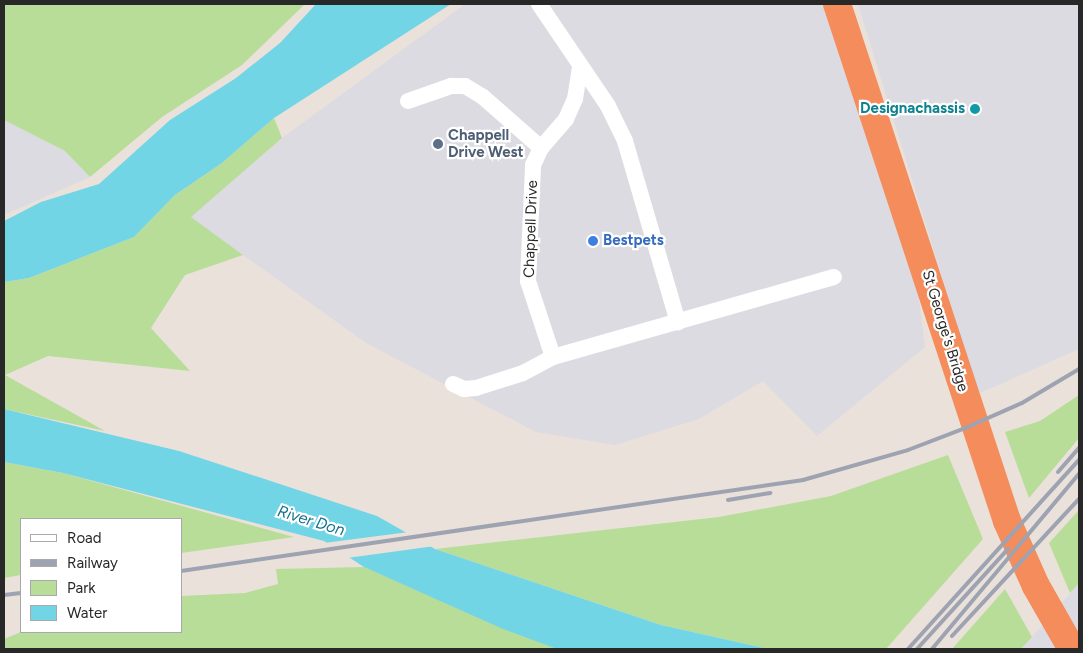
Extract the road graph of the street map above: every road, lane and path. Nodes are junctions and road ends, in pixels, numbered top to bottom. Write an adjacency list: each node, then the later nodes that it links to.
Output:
1 (539, 4): 4 (street)
2 (837, 4): 14 (highway, St George's Bridge)
3 (856, 4): 13 (highway, St George's Bridge)
4 (580, 68): 6 (street, Chappell Drive); 7 (street)
5 (408, 101): 8 (street)
6 (571, 110): 7 (street); 8 (street, Chappell Drive)
7 (610, 112): 10 (street)
8 (541, 148): 11 (street, Chappell Drive)
9 (834, 277): 10 (street)
10 (678, 322): 11 (street)
11 (553, 358): 12 (street)
12 (453, 384)
13 (1079, 629)
14 (1072, 649)

